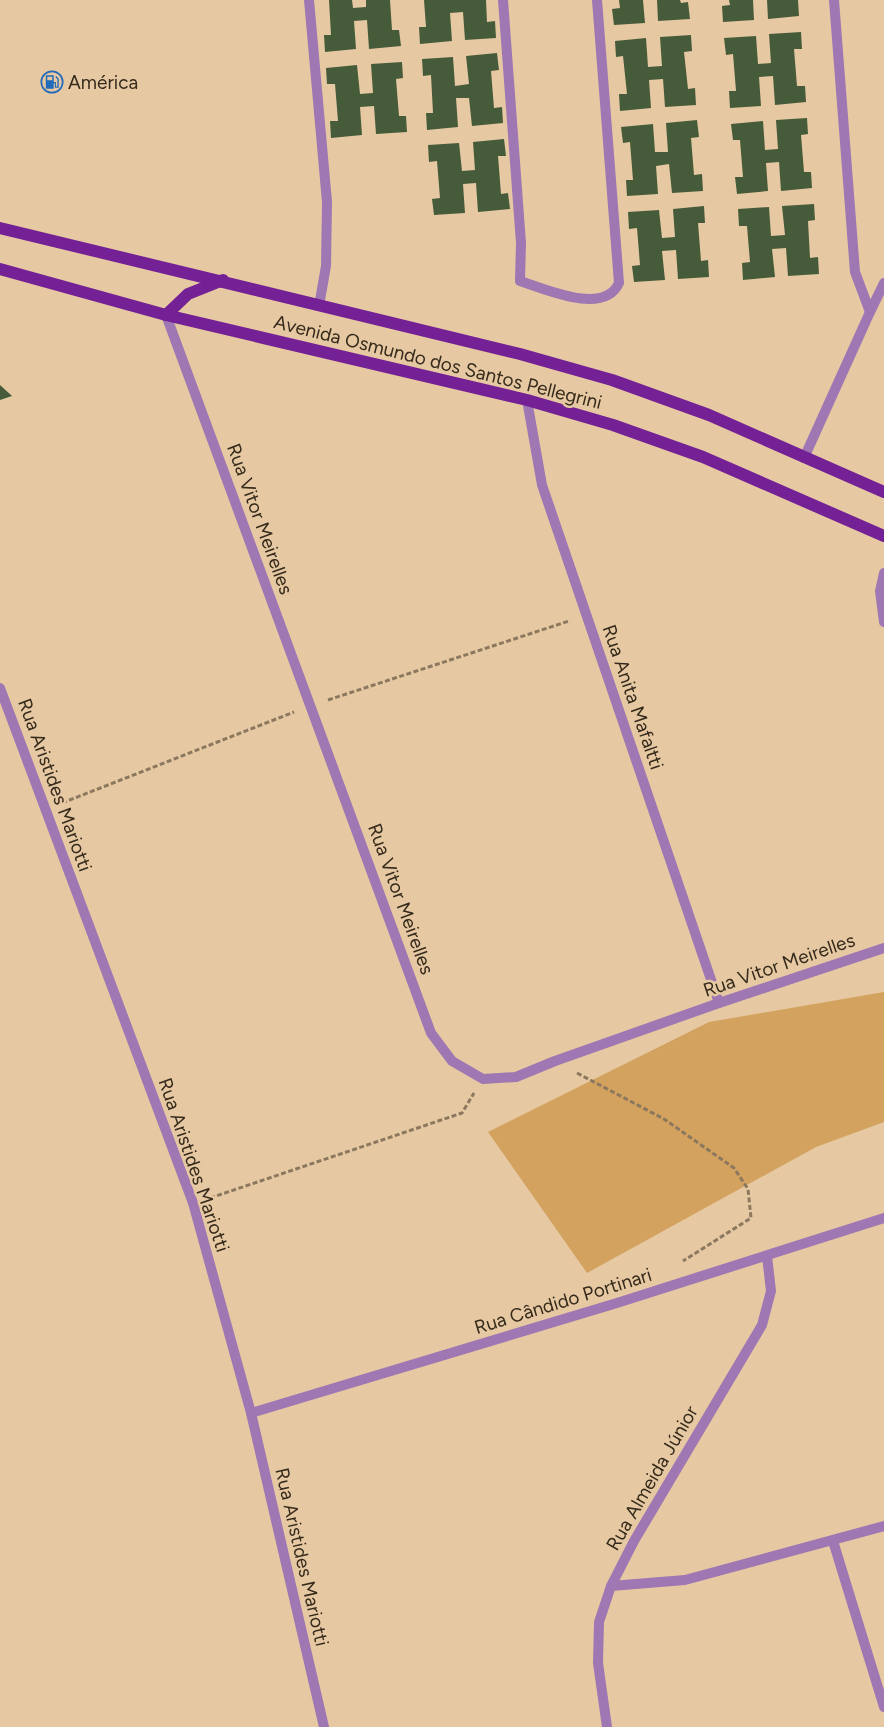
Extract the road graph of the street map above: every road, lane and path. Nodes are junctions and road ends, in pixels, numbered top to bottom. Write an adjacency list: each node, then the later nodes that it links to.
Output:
1 (309, 0): 9 (street)
2 (503, 0): 3 (street)
3 (597, 0)
4 (834, 0): 10 (street)
5 (0, 228): 7 (main road, Avenida Osmundo dos Santos Pellegrini)
6 (0, 269): 11 (main road, Avenida Osmundo dos Santos Pellegrini)
7 (223, 280): 9 (main road, Avenida Osmundo dos Santos Pellegrini); 11 (main road)
8 (884, 283): 10 (street)
9 (319, 306): 13 (main road, Avenida Osmundo dos Santos Pellegrini)
10 (870, 312): 13 (street)
11 (166, 315): 12 (main road, Avenida Osmundo dos Santos Pellegrini); 22 (street, Rua Vitor Meirelles)
12 (527, 400): 15 (main road, Avenida Osmundo dos Santos Pellegrini); 20 (street, Rua Anita Mafaltti)
13 (804, 458): 14 (main road, Avenida Osmundo dos Santos Pellegrini)
14 (884, 492)
15 (884, 536)
16 (884, 573): 17 (street)
17 (884, 622)
18 (0, 688): 23 (street, Rua Aristides Mariotti)
19 (884, 948): 20 (street, Rua Vitor Meirelles)
20 (719, 1003): 21 (street, Rua Vitor Meirelles)
21 (555, 1061): 22 (street, Rua Vitor Meirelles); 26 (path)
22 (483, 1078): 23 (path)
23 (193, 1204): 27 (street, Rua Aristides Mariotti)
24 (884, 1218): 25 (street, Rua Cândido Portinari)
25 (767, 1256): 27 (street, Rua Cândido Portinari); 30 (street, Rua Almeida Júnior)
26 (679, 1264)
27 (250, 1413): 32 (street, Rua Aristides Mariotti)
28 (884, 1526): 29 (street)
29 (833, 1541): 30 (street); 31 (street)
30 (610, 1586): 33 (street, Rua Almeida Júnior)
31 (884, 1707)
32 (324, 1727)
33 (607, 1727)

